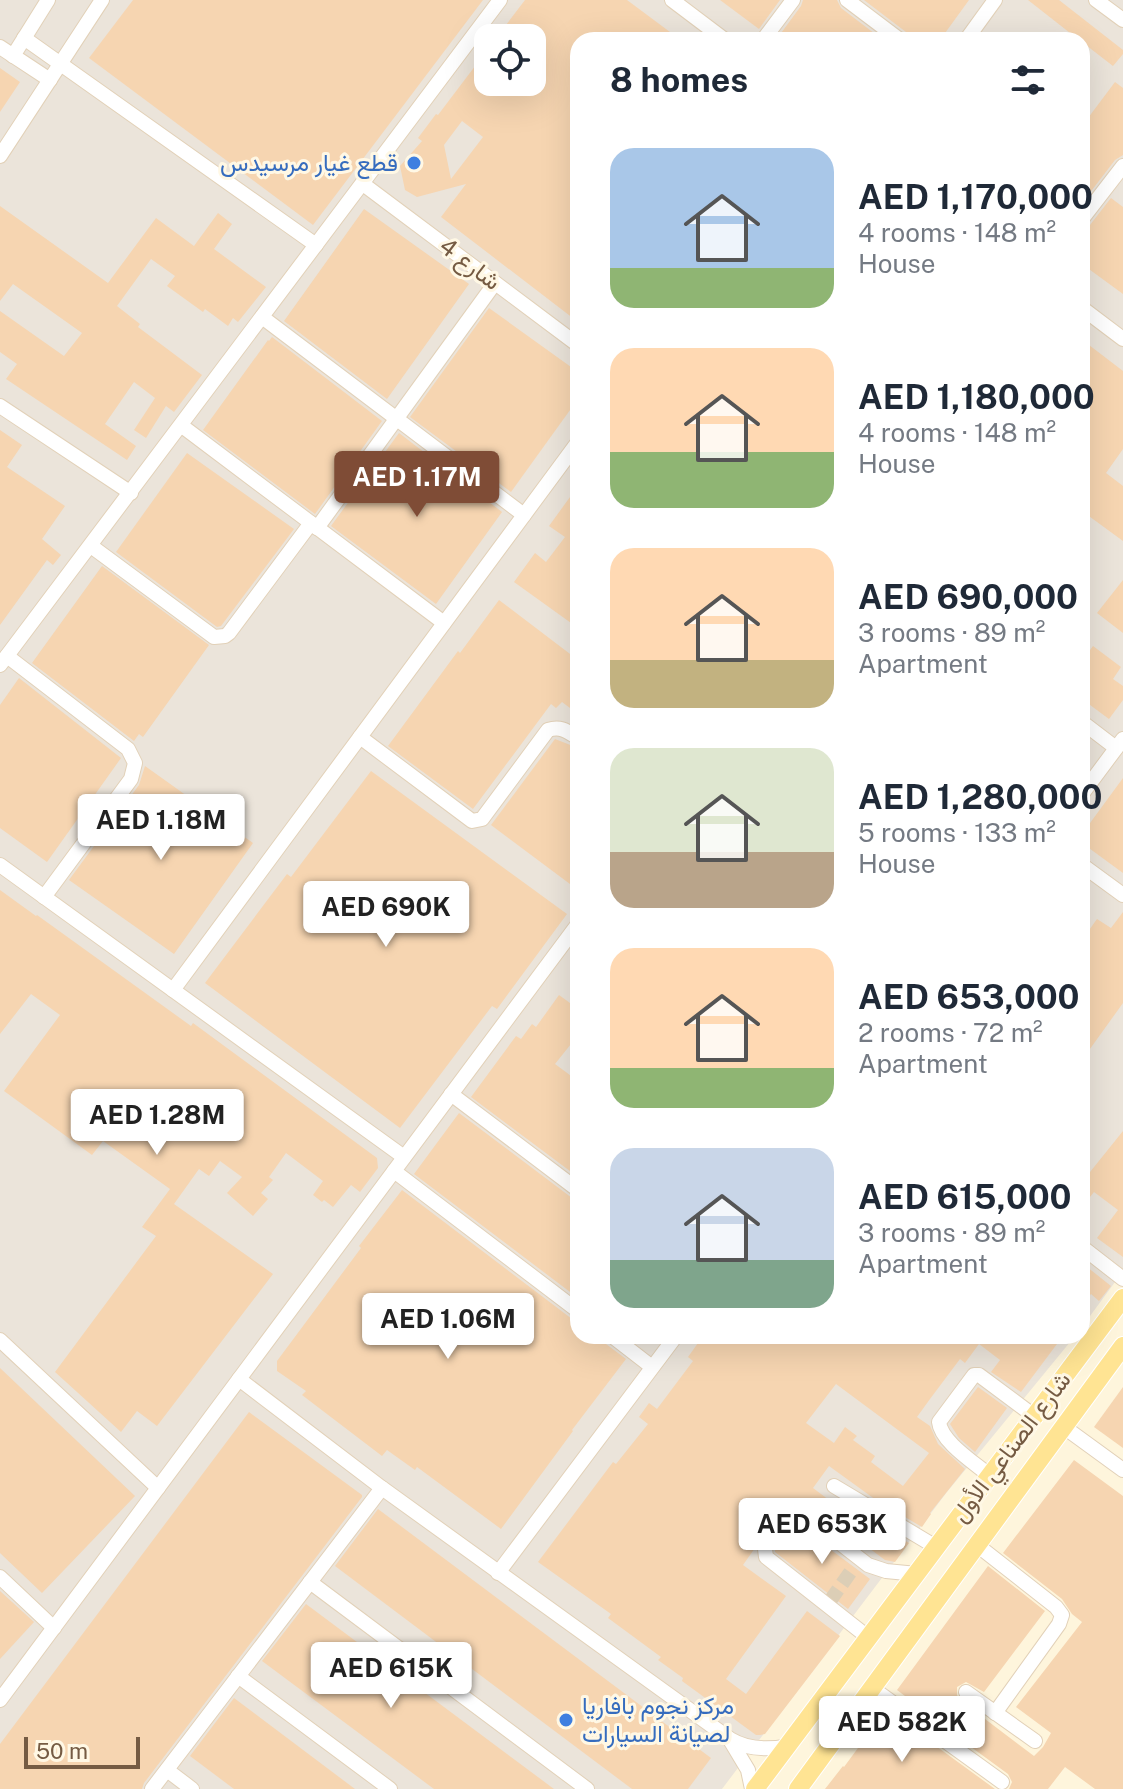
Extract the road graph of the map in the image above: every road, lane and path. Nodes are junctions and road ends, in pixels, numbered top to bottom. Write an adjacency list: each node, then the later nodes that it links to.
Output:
1 (48, 0): 14 (street)
2 (102, 0): 17 (street)
3 (500, 0): 21 (street)
4 (672, 0): 10 (street)
5 (793, 0): 11 (street)
6 (847, 0): 12 (street)
7 (995, 0): 13 (street)
8 (1096, 0): 9 (street)
9 (1123, 20)
10 (714, 32)
11 (769, 32)
12 (889, 32)
13 (972, 32)
14 (24, 38): 16 (street); 17 (street)
15 (0, 47): 16 (street)
16 (13, 56): 18 (street)
17 (60, 64): 18 (street); 23 (street)
18 (50, 80): 19 (street)
19 (0, 156)
20 (1123, 166): 22 (street)
21 (363, 184): 23 (street); 24 (street, شارع 4)
22 (1090, 209)
23 (316, 245): 26 (street)
24 (495, 283): 27 (street, شارع 4); 30 (street)
25 (1090, 314): 28 (street)
26 (262, 317): 30 (street); 31 (street)
27 (570, 339)
28 (1123, 339)
29 (0, 406): 33 (street)
30 (396, 418): 34 (street); 35 (street)
31 (182, 426): 33 (street); 35 (street)
32 (570, 453): 34 (street)
33 (131, 493): 36 (street)
34 (524, 515): 37 (street)
35 (314, 525): 36 (street); 37 (street)
36 (91, 546): 38 (street)
37 (444, 623): 41 (street)
38 (4, 661): 47 (street)
39 (1090, 726): 42 (street)
40 (570, 732): 41 (street)
41 (360, 737): 49 (street)
42 (1120, 743): 43 (street)
43 (1090, 783)
44 (0, 865): 47 (street)
45 (1090, 871): 46 (street)
46 (1123, 895)
47 (44, 897): 49 (street)
48 (570, 935): 50 (street)
49 (173, 990): 51 (street)
50 (451, 1094): 51 (street); 53 (street)
51 (404, 1157): 52 (street)
52 (394, 1171): 57 (street); 65 (street)
53 (570, 1184)
54 (1090, 1253): 55 (street)
55 (1123, 1279)
56 (1123, 1298): 59 (main road, شارع الصناعي الأول)
57 (570, 1305)
58 (0, 1340): 71 (street)
59 (1090, 1342)
60 (622, 1344): 64 (street)
61 (670, 1344): 64 (street)
62 (1088, 1344): 66 (main road, شارع الصناعي الأول)
63 (1123, 1346): 67 (main road, شارع الصناعي الأول)
64 (652, 1367): 75 (street)
65 (239, 1379): 71 (street); 72 (street)
66 (1034, 1416): 69 (main road, شارع الصناعي الأول); 69 (street)
67 (1064, 1427): 68 (street); 73 (main road, شارع الصناعي الأول)
68 (1123, 1470)
69 (990, 1476): 74 (main road, شارع الصناعي الأول)
70 (834, 1486): 74 (street)
71 (158, 1488): 79 (street)
72 (382, 1488): 75 (street); 78 (street)
73 (977, 1545): 82 (main road, شارع الصناعي الأول); 85 (street)
74 (936, 1547): 76 (main road, شارع الصناعي الأول)
75 (498, 1573): 86 (street)
76 (917, 1574): 80 (main road, شارع الصناعي الأول); 80 (street)
77 (0, 1577): 79 (street)
78 (310, 1582): 81 (street); 94 (street)
79 (54, 1628): 84 (street)
80 (869, 1638): 88 (main road, شارع الصناعي الأول)
81 (238, 1676): 89 (street); 93 (street)
82 (872, 1688): 90 (street); 96 (main road, شارع الصناعي الأول)
83 (966, 1692): 85 (street)
84 (0, 1700)
85 (995, 1713): 87 (street)
86 (730, 1739): 88 (street); 95 (street)
87 (1035, 1741)
88 (788, 1746): 95 (main road, شارع الصناعي الأول)
89 (167, 1770): 91 (street); 92 (street)
90 (1002, 1782)
91 (152, 1789)
92 (192, 1789)
93 (390, 1789)
94 (587, 1789)
95 (753, 1789)
96 (798, 1789)

